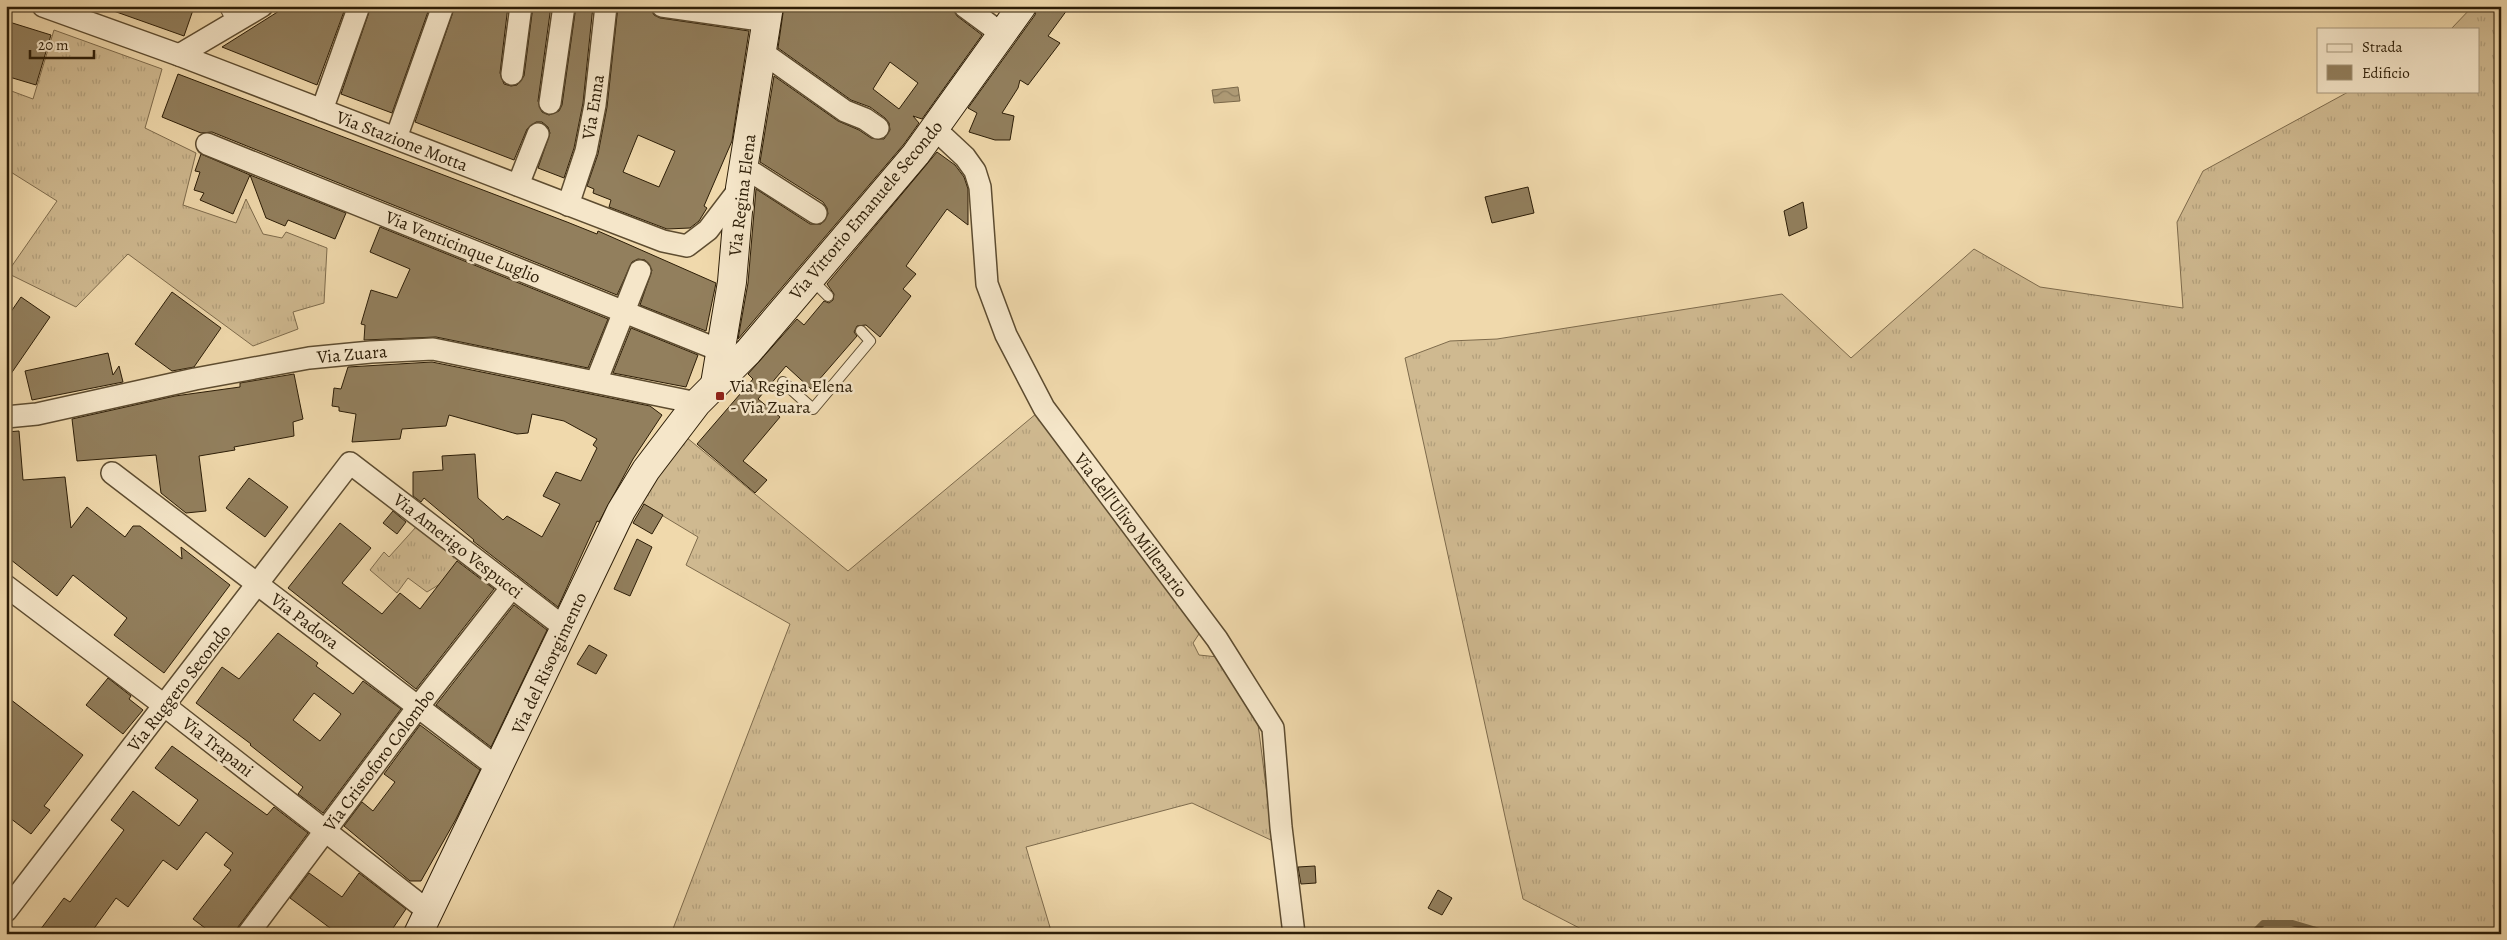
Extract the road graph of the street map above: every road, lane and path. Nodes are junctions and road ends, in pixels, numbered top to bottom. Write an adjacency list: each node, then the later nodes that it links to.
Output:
1 (43, 6): 15 (street, Via Stazione Motta)
2 (262, 6): 12 (street)
3 (359, 6): 18 (street)
4 (443, 6): 22 (street)
5 (521, 6): 16 (street)
6 (564, 6): 17 (street)
7 (606, 6): 26 (street, Via Enna)
8 (662, 6): 11 (street)
9 (964, 6): 13 (street)
10 (1022, 6): 13 (street, Via Vittorio Emanuele Secondo)
11 (768, 14): 14 (street, Via Regina Elena)
12 (228, 15): 15 (street)
13 (1002, 34): 20 (street, Via Vittorio Emanuele Secondo)
14 (762, 52): 19 (street); 24 (street, Via Regina Elena)
15 (179, 55): 18 (street, Via Stazione Motta)
16 (512, 74)
17 (550, 103)
18 (322, 110): 22 (street, Via Stazione Motta)
19 (878, 128)
20 (935, 129): 34 (street, Via Vittorio Emanuele Secondo); 49 (street, Via dell'Ulivo Millenario)
21 (538, 134): 25 (street)
22 (396, 138): 25 (street, Via Stazione Motta)
23 (207, 144): 29 (street, Via Venticinque Luglio)
24 (742, 177): 26 (street, Via Stazione Motta); 27 (street); 31 (street, Via Regina Elena)
25 (518, 185): 26 (street, Via Stazione Motta)
26 (568, 204)
27 (816, 213)
28 (640, 271): 29 (street)
29 (624, 312): 31 (street, Via Venticinque Luglio); 32 (street)
30 (861, 332): 33 (lane)
31 (720, 350): 34 (street, Via Regina Elena)
32 (596, 382): 34 (street, Via Zuara); 35 (street, Via Zuara)
33 (783, 382)
34 (706, 393): 41 (street, Via del Risorgimento)
35 (6, 417)
36 (350, 463): 38 (street, Via Ruggero Secondo); 40 (street, Via Amerigo Vespucci)
37 (112, 473): 38 (street, Via Padova)
38 (258, 585): 42 (street, Via Ruggero Secondo); 43 (street, Via Padova)
39 (6, 586): 42 (street, Via Trapani)
40 (512, 587): 41 (street, Via Amerigo Vespucci); 43 (street, Via Cristoforo Colombo)
41 (565, 628): 44 (street, Via del Risorgimento)
42 (165, 706): 45 (street, Via Trapani); 46 (street, Via Ruggero Secondo)
43 (418, 707): 44 (street, Via Padova); 45 (street, Via Cristoforo Colombo)
44 (498, 768): 47 (street, Via del Risorgimento)
45 (326, 832): 47 (street, Via Trapani); 48 (street, Via Cristoforo Colombo)
46 (6, 911)
47 (423, 922)
48 (248, 934)
49 (1294, 934)

